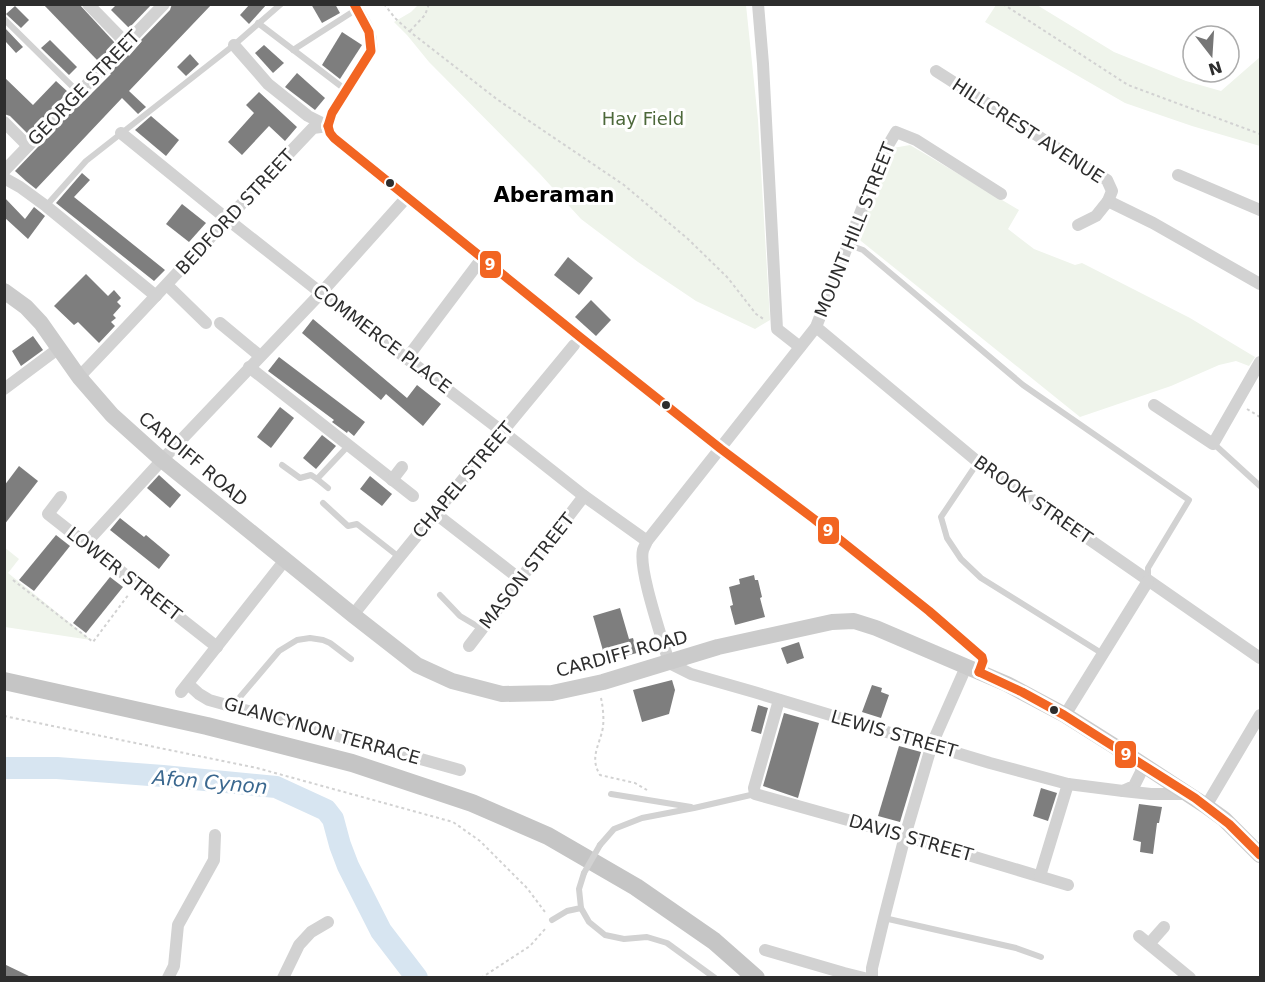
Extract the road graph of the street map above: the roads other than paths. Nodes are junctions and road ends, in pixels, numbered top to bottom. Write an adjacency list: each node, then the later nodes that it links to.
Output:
1 (88, 4): 8 (street)
2 (164, 4): 8 (street, GEORGE STREET)
3 (281, 4): 7 (lane)
4 (758, 4): 39 (street)
5 (355, 7): 10 (lane); 12 (street)
6 (4, 19): 13 (lane)
7 (258, 23): 9 (lane); 10 (lane)
8 (126, 43): 13 (street, GEORGE STREET)
9 (234, 45): 15 (street); 16 (lane)
10 (293, 50): 12 (lane)
11 (936, 71): 23 (street, HILLCREST AVENUE)
12 (346, 90): 15 (street)
13 (79, 93): 17 (street, GEORGE STREET)
14 (4, 122): 17 (street)
15 (328, 126): 22 (street); 26 (street, BEDFORD STREET)
16 (121, 133): 24 (lane); 26 (street, COMMERCE PLACE)
17 (28, 146): 18 (street, GEORGE STREET)
18 (4, 171)
19 (1178, 174): 25 (street)
20 (4, 178): 24 (street)
21 (1001, 194): 28 (street, MOUNT HILL STREET)
22 (407, 197): 29 (street); 33 (street)
23 (1108, 201): 27 (street); 30 (street, HILLCREST AVENUE)
24 (46, 206): 34 (street)
25 (1260, 210)
26 (227, 219): 31 (street, BEDFORD STREET); 33 (street, COMMERCE PLACE)
27 (1078, 225)
28 (849, 245): 37 (street, MOUNT HILL STREET); 70 (lane)
29 (483, 257): 42 (street); 51 (street)
30 (1260, 284)
31 (167, 285): 34 (street, BEDFORD STREET); 35 (street)
32 (4, 291): 40 (main road, CARDIFF ROAD)
33 (321, 293): 41 (street); 42 (street, COMMERCE PLACE)
34 (156, 296): 45 (street, BEDFORD STREET)
35 (206, 323)
36 (220, 323): 41 (street)
37 (816, 327): 39 (street, MOUNT HILL STREET); 53 (street, BROOK STREET)
38 (574, 345): 48 (street, CHAPEL STREET)
39 (800, 347): 51 (street, MOUNT HILL STREET)
40 (59, 348): 45 (main road, CARDIFF ROAD); 46 (street)
41 (260, 356): 44 (street)
42 (406, 358): 48 (street, COMMERCE PLACE)
43 (1260, 362): 49 (street)
44 (249, 367): 50 (street); 52 (street)
45 (79, 377): 52 (main road, CARDIFF ROAD)
46 (4, 389)
47 (1154, 405): 49 (street)
48 (503, 432): 61 (street, COMMERCE PLACE); 64 (street, CHAPEL STREET)
49 (1213, 444): 58 (lane)
50 (348, 446): 56 (lane); 57 (street)
51 (721, 449): 65 (street, MOUNT HILL STREET); 80 (street)
52 (162, 460): 66 (street); 68 (main road, CARDIFF ROAD)
53 (978, 462): 70 (street, BROOK STREET); 76 (lane)
54 (282, 465): 56 (lane)
55 (402, 467): 57 (street)
56 (317, 479): 59 (lane)
57 (392, 480): 60 (street)
58 (1260, 486)
59 (327, 488)
60 (413, 496)
61 (584, 496): 65 (street, COMMERCE PLACE); 69 (street, MASON STREET)
62 (61, 497): 66 (street, LOWER STREET)
63 (323, 503): 67 (lane)
64 (436, 514): 67 (street, CHAPEL STREET); 69 (street)
65 (647, 541): 79 (street)
66 (85, 544): 75 (street, LOWER STREET)
67 (399, 557): 72 (street, CHAPEL STREET)
68 (285, 560): 72 (main road, CARDIFF ROAD); 75 (street)
69 (521, 580): 73 (street, MASON STREET)
70 (1148, 581): 76 (street); 77 (street, BROOK STREET)
71 (440, 595): 73 (lane)
72 (353, 615): 79 (main road, CARDIFF ROAD)
73 (482, 629): 74 (street, MASON STREET)
74 (469, 646)
75 (217, 647): 83 (street, GLANCYNON TERRACE)
76 (1103, 654): 84 (street)
77 (1260, 658)
78 (351, 659): 83 (lane)
79 (669, 663): 80 (main road, CARDIFF ROAD); 82 (street, LEWIS STREET)
80 (973, 669): 84 (main road, CARDIFF ROAD); 86 (street)
81 (4, 681): 113 (main road)
82 (779, 700): 86 (street, LEWIS STREET); 92 (street)
83 (235, 707): 88 (street, GLANCYNON TERRACE)
84 (1065, 715): 87 (main road, CARDIFF ROAD)
85 (1260, 715): 94 (street)
86 (932, 744): 89 (street, LEWIS STREET); 97 (street)
87 (1144, 766): 90 (street); 93 (main road, CARDIFF ROAD)
88 (460, 770)
89 (1068, 784): 90 (street, LEWIS STREET); 99 (street)
90 (1123, 792): 93 (street, LEWIS STREET)
91 (610, 794): 95 (lane)
92 (755, 794): 95 (lane); 97 (street, DAVIS STREET)
93 (1187, 794): 94 (main road, CARDIFF ROAD)
94 (1206, 806): 98 (main road, CARDIFF ROAD)
95 (694, 808): 101 (lane, bridge)
96 (215, 835): 110 (street)
97 (905, 836): 99 (street, DAVIS STREET); 102 (street)
98 (1260, 855)
99 (1040, 876): 100 (street, DAVIS STREET)
100 (1068, 885)
101 (581, 908): 103 (lane); 112 (lane)
102 (884, 918): 109 (lane); 115 (street)
103 (552, 920)
104 (328, 922): 111 (street)
105 (1164, 927): 107 (street)
106 (1139, 936): 107 (street)
107 (1149, 944): 116 (street)
108 (765, 950): 114 (street)
109 (1041, 957)
110 (168, 978)
111 (283, 978)
112 (715, 978)
113 (756, 978)
114 (864, 978)
115 (872, 978)
116 (1190, 978)

